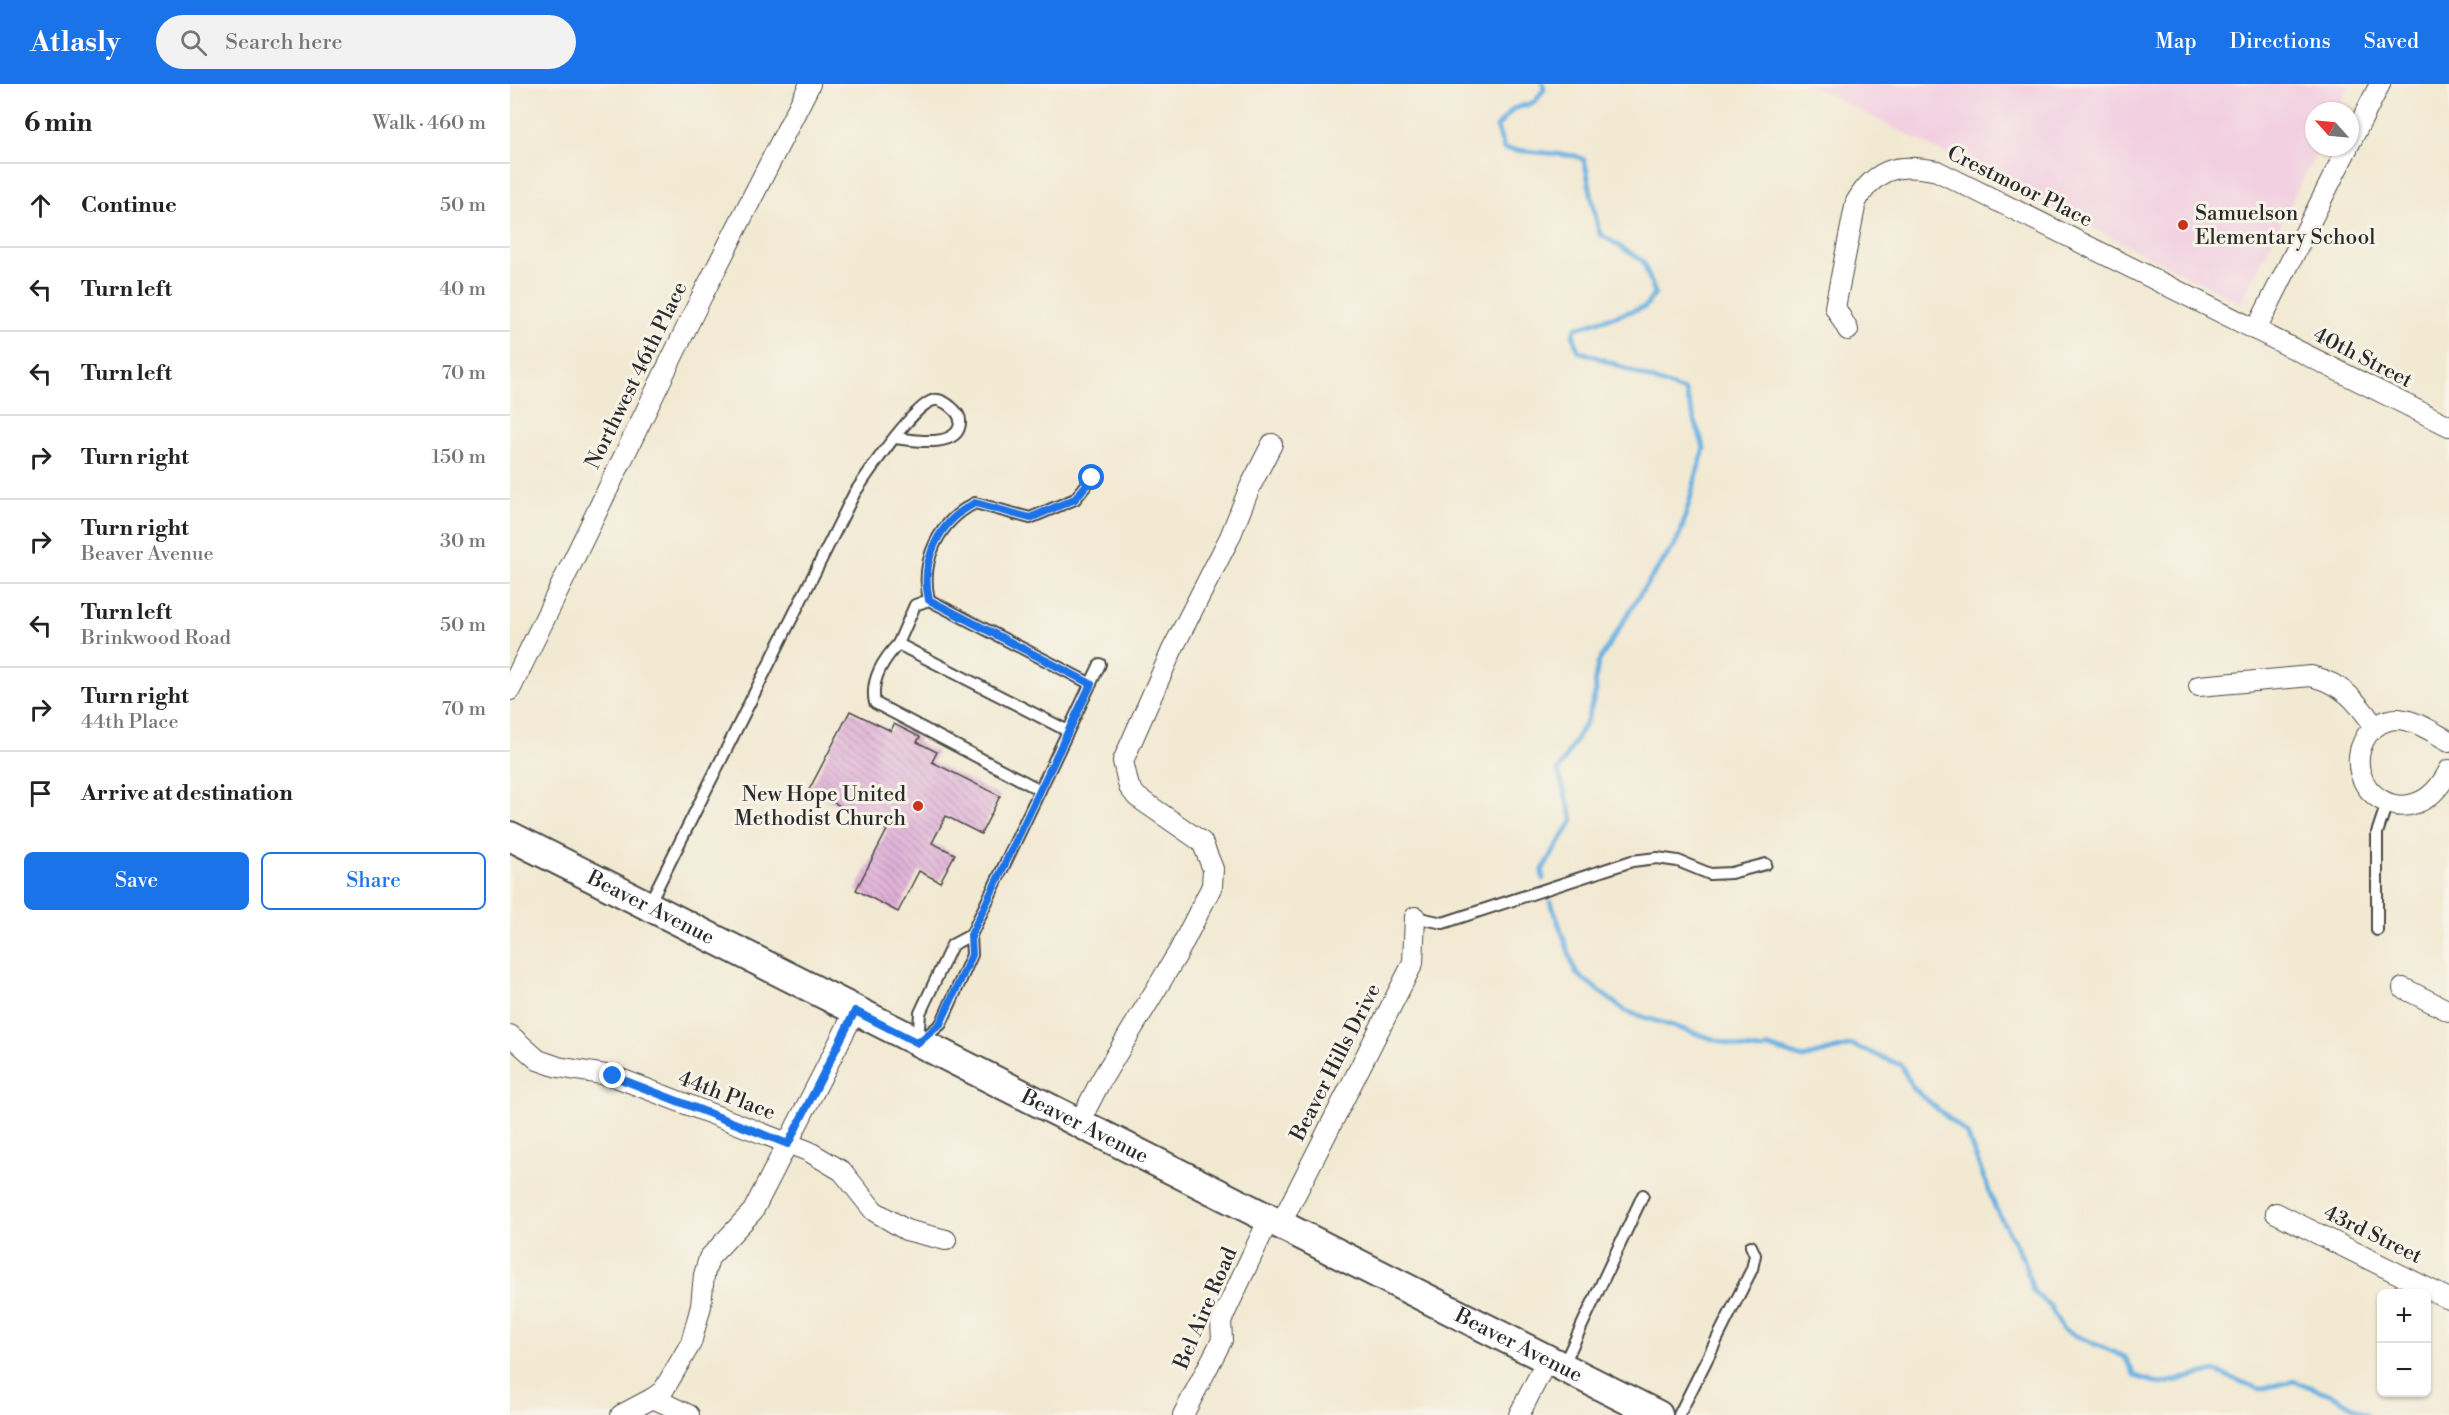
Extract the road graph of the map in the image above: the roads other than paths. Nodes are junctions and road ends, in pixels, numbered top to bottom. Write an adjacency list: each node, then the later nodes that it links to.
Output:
1 (810, 84): 16 (street, Northwest 46th Place)
2 (2380, 84): 3 (street)
3 (2359, 125)
4 (2343, 156): 6 (street)
5 (1848, 330): 6 (street, Crestmoor Place)
6 (2256, 330): 7 (street, 40th Street)
7 (2449, 426)
8 (895, 438): 8 (lane); 25 (lane)
9 (1272, 444): 34 (street)
10 (1092, 478): 11 (lane)
11 (929, 600): 12 (lane); 14 (lane)
12 (898, 645): 18 (lane); 21 (lane)
13 (1100, 664): 14 (lane)
14 (1091, 684): 18 (lane)
15 (2199, 686): 17 (street)
16 (510, 690)
17 (2375, 727): 19 (street); 22 (street)
18 (1068, 731): 21 (lane)
19 (2449, 741)
20 (2449, 770): 22 (street)
21 (1040, 790): 28 (lane)
22 (2387, 803): 27 (lane)
23 (510, 836): 25 (main road, Beaver Avenue)
24 (1766, 864): 26 (lane)
25 (647, 906): 30 (main road, Beaver Avenue)
26 (1415, 917): 38 (street, Beaver Hills Drive)
27 (2377, 930)
28 (971, 935): 33 (lane); 33 (lane)
29 (2403, 988): 31 (street)
30 (855, 1011): 33 (main road, Beaver Avenue); 35 (street)
31 (2449, 1011)
32 (510, 1035): 35 (street, 44th Place)
33 (918, 1043): 34 (main road, Beaver Avenue)
34 (1079, 1123): 38 (main road, Beaver Avenue)
35 (788, 1144): 39 (street, 44th Place); 43 (street)
36 (1643, 1195): 42 (lane)
37 (2276, 1213): 41 (street, 43rd Street)
38 (1275, 1222): 42 (main road, Beaver Avenue); 46 (street, Bel Aire Road)
39 (946, 1240)
40 (1751, 1246): 49 (lane)
41 (2449, 1299)
42 (1555, 1362): 47 (street); 48 (main road, Beaver Avenue)
43 (653, 1398): 44 (street); 45 (street)
44 (621, 1415)
45 (689, 1415)
46 (1184, 1415)
47 (1519, 1415)
48 (1658, 1415)
49 (1679, 1415)

